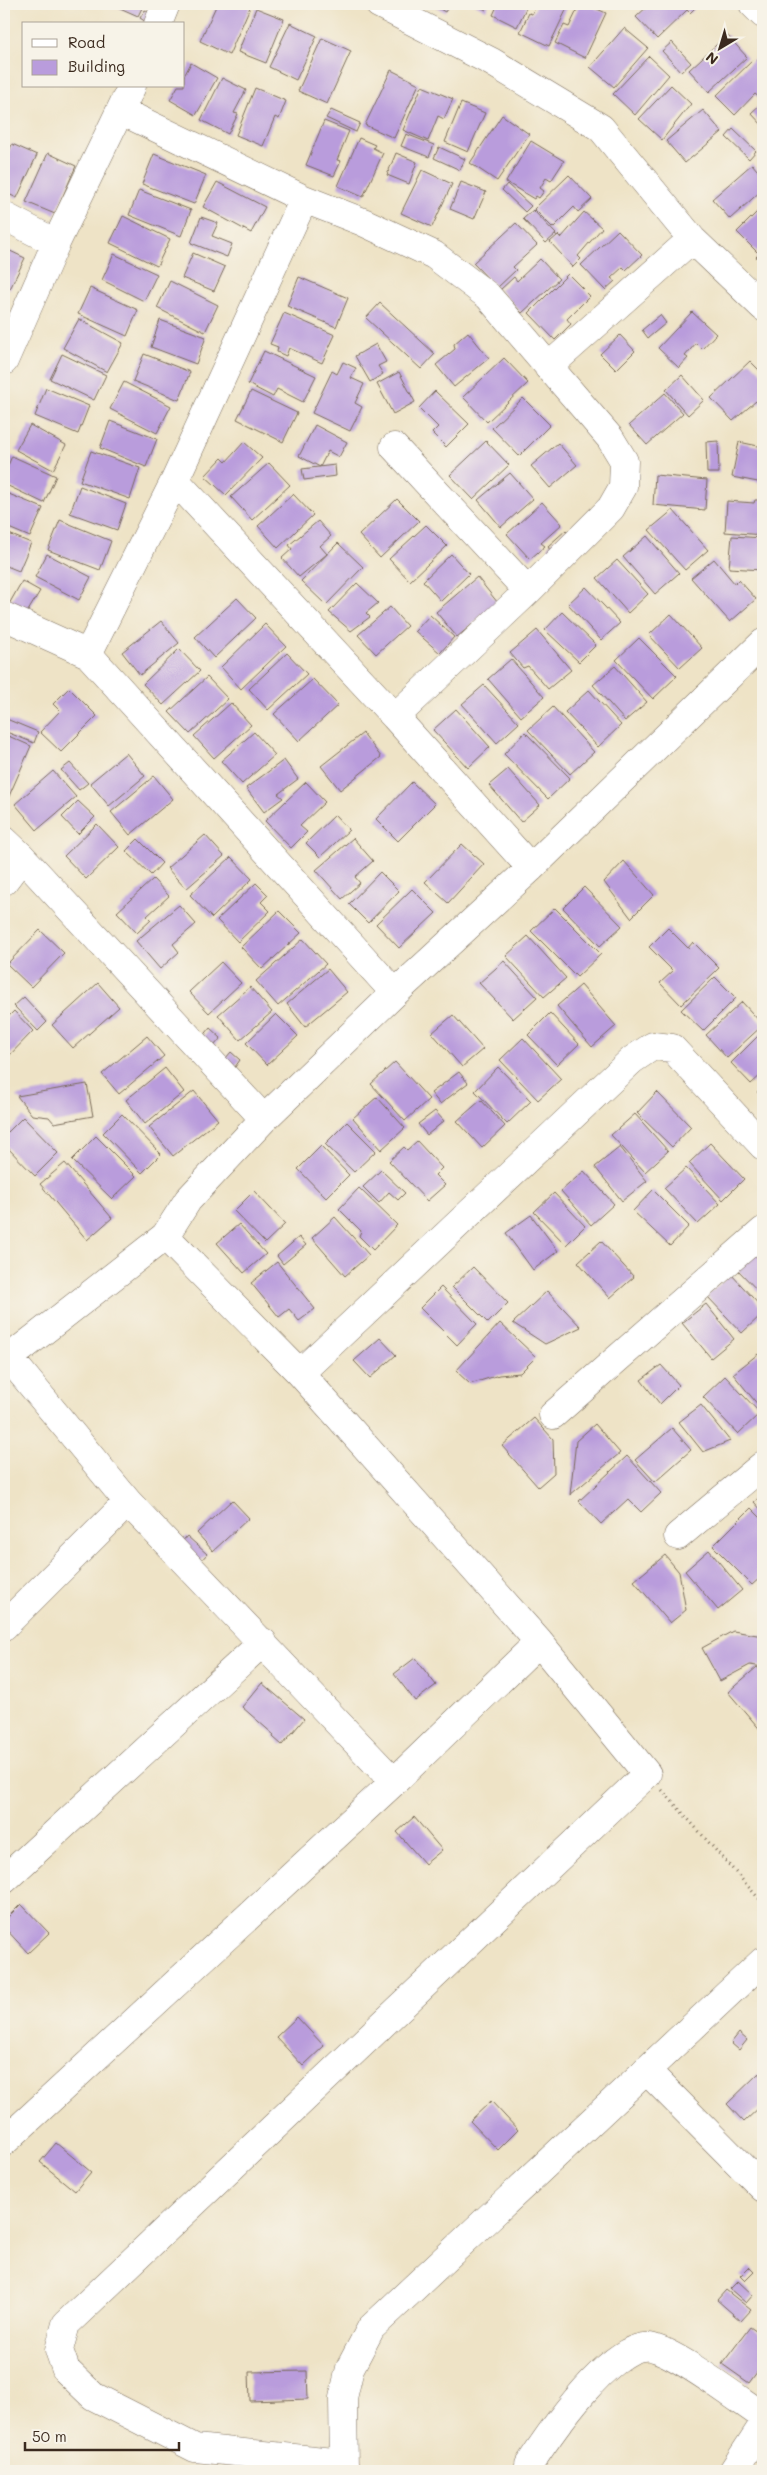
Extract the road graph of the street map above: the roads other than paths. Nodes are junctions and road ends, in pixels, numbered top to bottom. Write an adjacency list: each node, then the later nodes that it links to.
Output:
1 (166, 4): 5 (street)
2 (382, 4): 9 (street)
3 (753, 4): 4 (street)
4 (763, 14)
5 (159, 22)
6 (126, 98): 7 (street); 10 (street)
7 (304, 199): 13 (street); 15 (street)
8 (4, 216): 10 (street)
9 (692, 239): 11 (street); 13 (street)
10 (56, 243): 12 (street)
11 (763, 307)
12 (4, 361)
13 (548, 367): 16 (street)
14 (394, 447): 16 (street)
15 (176, 480): 18 (street); 20 (street)
16 (528, 591): 20 (street)
17 (4, 616): 18 (street)
18 (88, 654): 24 (street)
19 (760, 654): 22 (street)
20 (395, 717): 22 (street)
21 (13, 848): 23 (street); 25 (street)
22 (531, 868): 24 (street)
23 (4, 881)
24 (395, 993): 25 (street)
25 (264, 1120): 28 (street)
26 (763, 1146): 30 (street)
27 (763, 1231): 31 (street)
28 (165, 1236): 29 (street); 30 (street)
29 (7, 1360): 33 (street)
30 (300, 1373): 37 (street)
31 (554, 1415)
32 (763, 1465): 34 (street)
33 (128, 1502): 35 (street); 36 (street)
34 (678, 1536)
35 (8, 1619)
36 (263, 1642): 38 (street); 39 (street)
37 (539, 1642): 38 (street); 46 (street)
38 (394, 1782): 42 (street)
39 (4, 1880)
40 (763, 1961): 41 (street)
41 (646, 2070): 43 (street); 46 (street)
42 (4, 2142)
43 (763, 2188)
44 (763, 2416): 47 (street)
45 (763, 2425): 48 (street)
46 (344, 2467)
47 (529, 2471)
48 (732, 2471)

